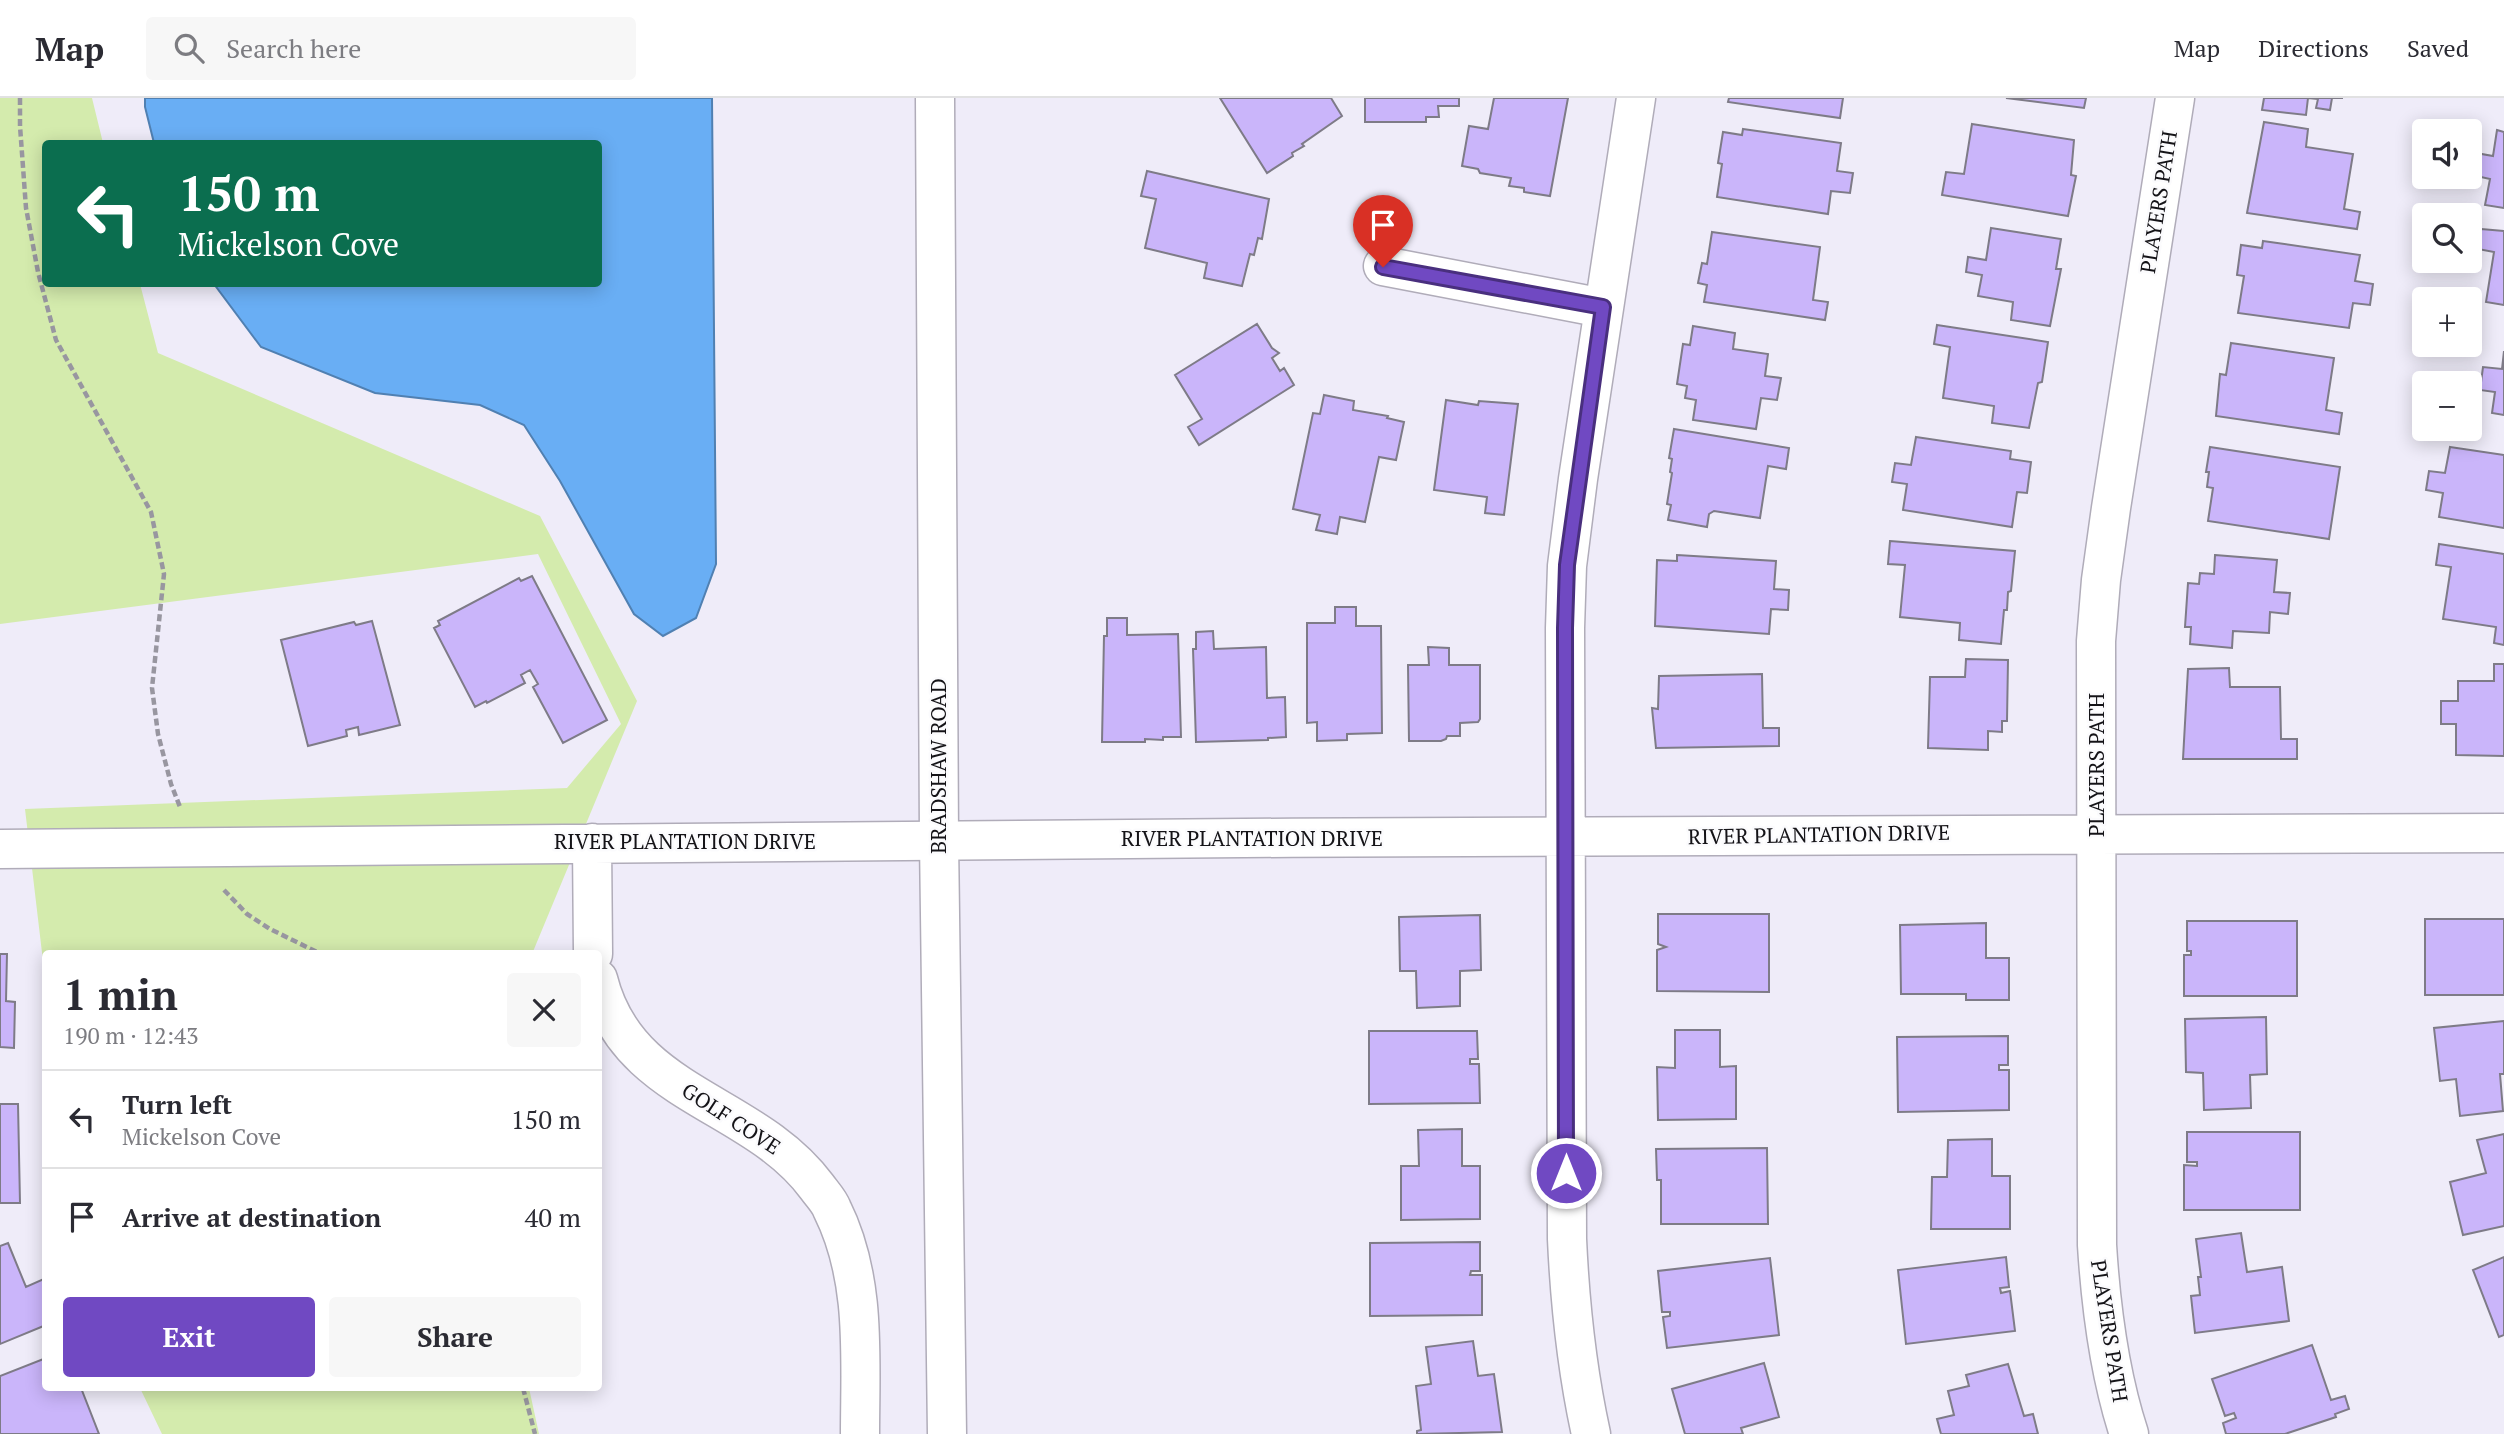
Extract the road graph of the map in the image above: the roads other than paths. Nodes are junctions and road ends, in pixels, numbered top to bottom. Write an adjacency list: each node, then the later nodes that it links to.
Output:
1 (935, 98): 9 (street, BRADSHAW ROAD)
2 (1636, 98): 5 (street)
3 (2175, 98): 6 (street, PLAYERS PATH)
4 (1383, 267): 5 (street)
5 (1603, 307): 8 (street)
6 (2097, 832): 7 (street, RIVER PLANTATION DRIVE); 8 (street, RIVER PLANTATION DRIVE); 17 (street, PLAYERS PATH)
7 (2504, 833)
8 (1566, 837): 9 (street, RIVER PLANTATION DRIVE); 16 (street)
9 (939, 840): 10 (street, RIVER PLANTATION DRIVE); 15 (street, BRADSHAW ROAD)
10 (592, 843): 11 (street, RIVER PLANTATION DRIVE); 12 (street)
11 (0, 849)
12 (593, 950)
13 (602, 994): 14 (street, GOLF COVE)
14 (860, 1434)
15 (947, 1434)
16 (1591, 1434)
17 (2129, 1434)

